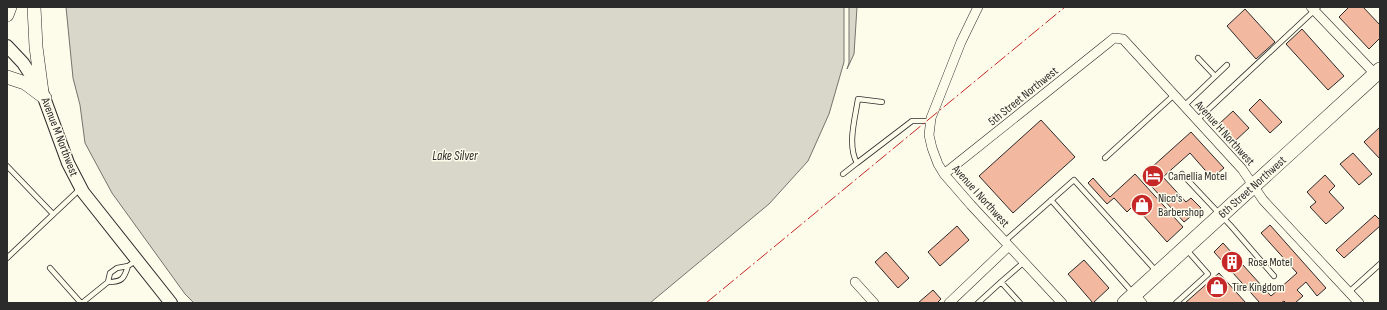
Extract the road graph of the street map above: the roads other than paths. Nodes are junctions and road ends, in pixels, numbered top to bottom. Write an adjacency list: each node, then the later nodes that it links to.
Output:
1 (10, 7): 5 (main road)
2 (34, 7): 13 (main road)
3 (978, 7): 18 (street, Avenue I Northwest)
4 (1314, 8): 10 (street); 17 (lane)
5 (7, 15)
6 (1118, 38): 14 (street, Avenue H Northwest); 23 (street, 5th Street Northwest)
7 (7, 46): 13 (street, Avenue M Northwest)
8 (1198, 58): 12 (lane)
9 (1228, 65): 12 (lane)
10 (1378, 72): 25 (highway, 6th Street Northwest)
11 (7, 76): 13 (main road)
12 (1215, 76): 16 (lane)
13 (43, 95): 26 (street, Avenue M Northwest)
14 (1174, 95): 16 (street, Avenue H Northwest); 19 (lane)
15 (882, 102): 20 (lane)
16 (1184, 106): 17 (street, Avenue H Northwest)
17 (1197, 120): 25 (street, Avenue H Northwest)
18 (931, 121): 20 (lane); 23 (street, Avenue I Northwest)
19 (1104, 158)
20 (857, 164): 22 (lane)
21 (7, 166): 28 (lane)
22 (843, 174)
23 (944, 174): 30 (street, Avenue I Northwest)
24 (1182, 174): 29 (lane)
25 (1253, 186): 29 (highway, 6th Street Northwest); 42 (street, Avenue H Northwest)
26 (81, 188): 28 (lane); 34 (street, Avenue M Northwest)
27 (1051, 200): 30 (lane); 37 (lane); 43 (lane)
28 (53, 214): 32 (lane)
29 (1221, 215): 31 (highway, 6th Street Northwest); 38 (lane)
30 (1007, 244): 33 (street, Avenue I Northwest); 47 (street)
31 (1185, 248): 37 (highway, 6th Street Northwest); 51 (lane)
32 (7, 258)
33 (1024, 262): 41 (lane); 50 (street, Avenue I Northwest)
34 (132, 263): 39 (lane); 39 (lane); 45 (street, Avenue M Northwest)
35 (1380, 264): 42 (lane)
36 (50, 268): 44 (lane)
37 (1158, 273): 43 (highway, 6th Street Northwest)
38 (1274, 276)
39 (108, 282): 44 (lane)
40 (855, 282): 46 (street)
41 (1001, 282): 48 (lane); 49 (lane)
42 (1349, 292): 52 (street, Avenue H Northwest)
43 (1134, 300)
44 (82, 303)
45 (171, 303)
46 (874, 303)
47 (949, 303)
48 (978, 303)
49 (1020, 303)
50 (1062, 303)
51 (1176, 303)
52 (1359, 303)

